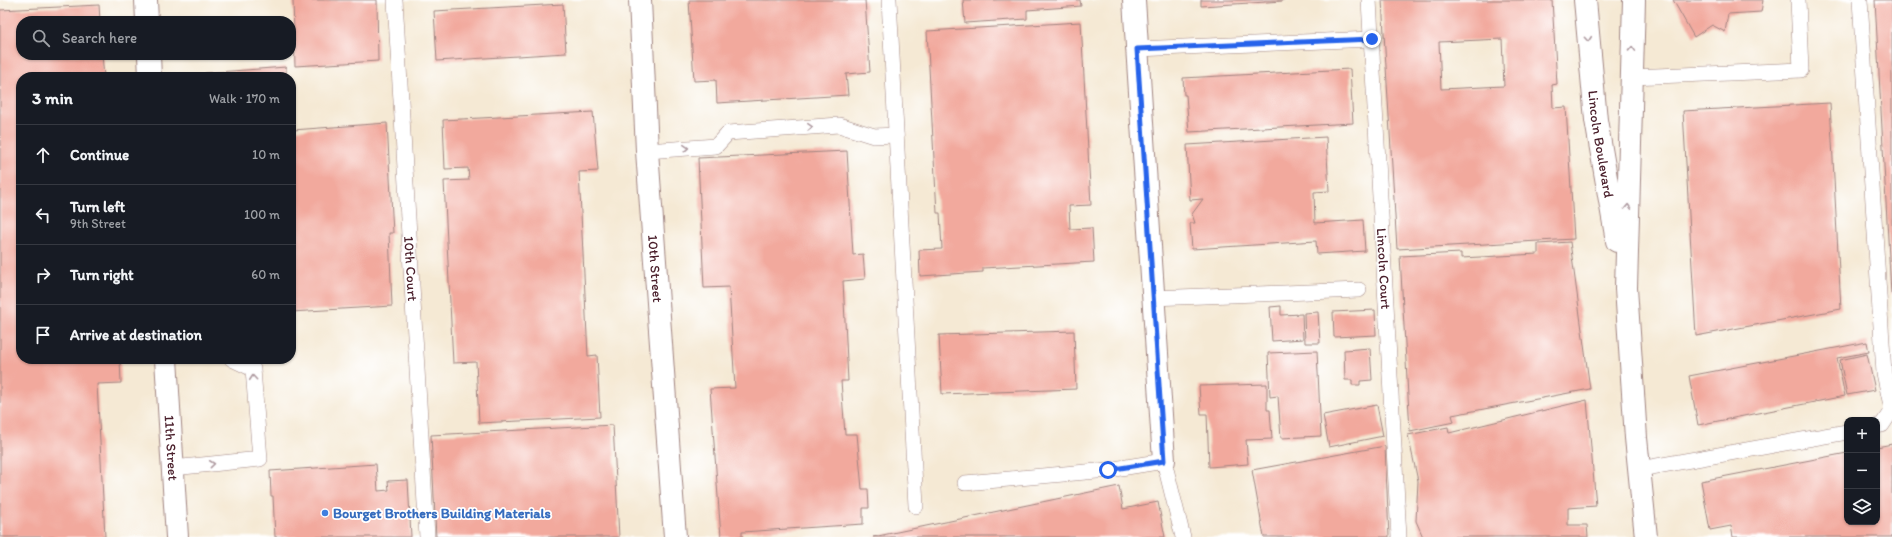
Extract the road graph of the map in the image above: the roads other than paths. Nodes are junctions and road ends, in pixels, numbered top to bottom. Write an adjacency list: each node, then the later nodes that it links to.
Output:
1 (146, 0): 11 (street)
2 (395, 0): 32 (lane, 10th Court)
3 (640, 0): 18 (street, 10th Street)
4 (889, 0): 17 (lane)
5 (1134, 0): 13 (street)
6 (1369, 0): 12 (lane, Lincoln Court)
7 (1585, 0): 19 (street, Lincoln Boulevard, one-way to 19)
8 (1634, 0): 16 (street, Lincoln Boulevard, one-way to 8)
9 (1798, 0): 16 (lane)
10 (1860, 0): 24 (lane)
11 (147, 16)
12 (1372, 39): 13 (lane); 35 (lane, Lincoln Court)
13 (1137, 49): 21 (street)
14 (149, 60): 15 (street)
15 (150, 72)
16 (1631, 77): 19 (street, Lincoln Boulevard, one-way to 16)
17 (896, 136): 18 (lane, one-way to 17); 30 (lane)
18 (647, 150): 33 (street, 10th Street)
19 (1626, 288): 28 (street, Lincoln Boulevard)
20 (1359, 290): 21 (lane)
21 (1152, 298): 26 (street)
22 (166, 364): 27 (street, 11th Street)
23 (242, 364): 27 (lane, one-way to 23)
24 (1880, 425)
25 (1844, 433): 28 (lane)
26 (1164, 461): 29 (lane); 34 (lane)
27 (173, 468): 31 (street, 11th Street)
28 (1640, 469): 36 (street, Lincoln Boulevard)
29 (965, 483)
30 (916, 506)
31 (177, 537)
32 (427, 537)
33 (675, 537)
34 (1183, 537)
35 (1399, 537)
36 (1646, 537)

